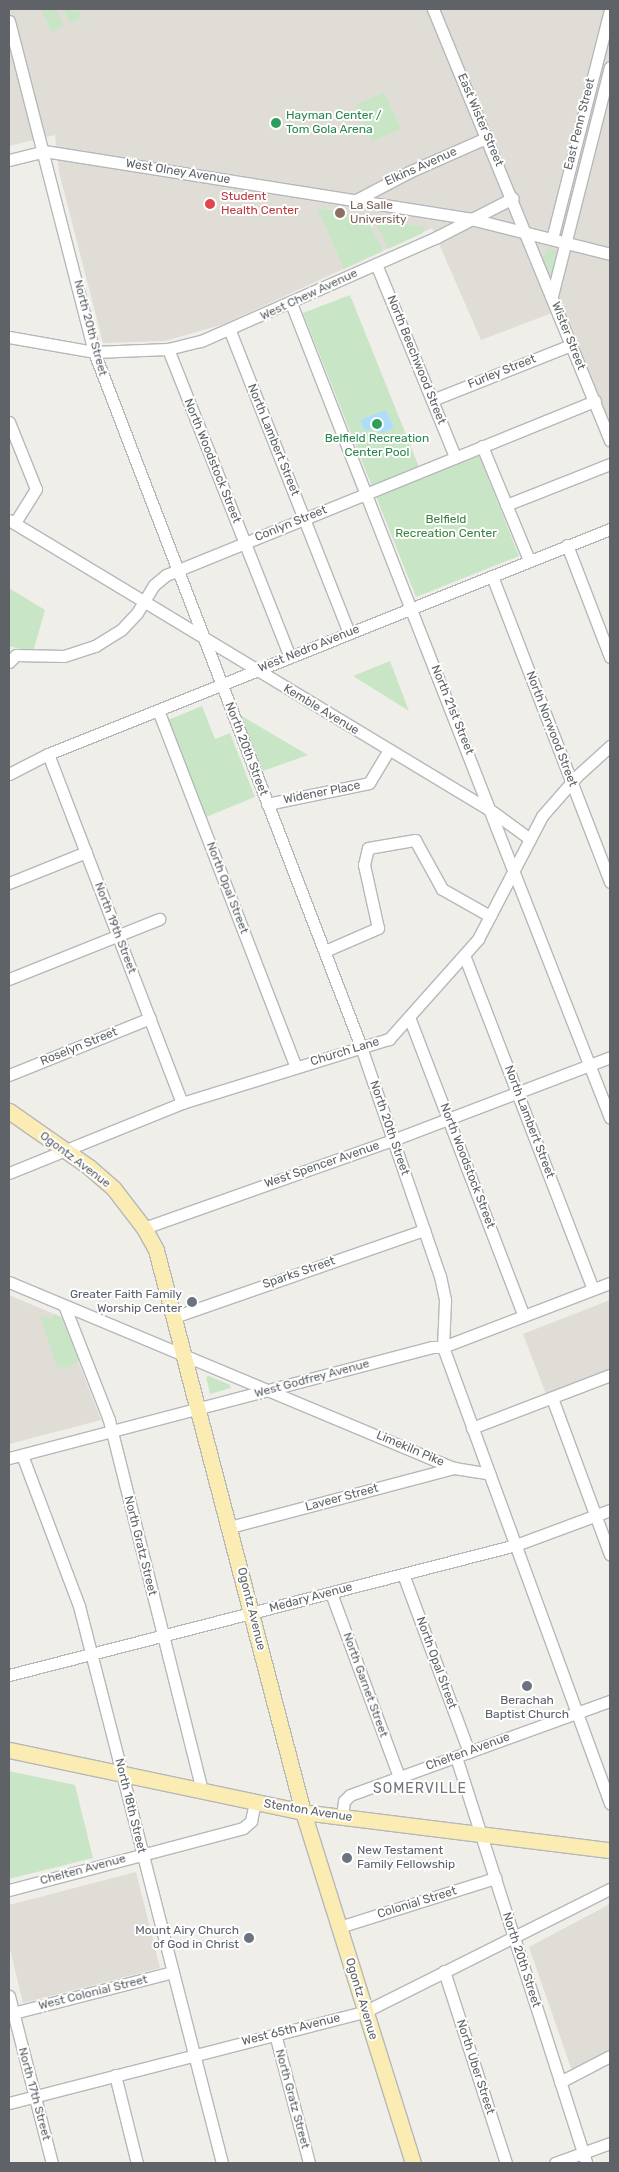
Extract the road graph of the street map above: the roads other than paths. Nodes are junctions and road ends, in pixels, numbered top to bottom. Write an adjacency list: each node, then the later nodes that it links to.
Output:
1 (433, 9): 5 (street, East Wister Street)
2 (610, 9): 12 (street, East Penn Street)
3 (9, 20): 6 (street, North 20th Street)
4 (610, 67): 13 (street, East Penn Street)
5 (488, 137): 8 (street, East Wister Street); 9 (street, Elkins Avenue)
6 (44, 151): 7 (street, West Olney Avenue); 9 (street, West Olney Avenue); 22 (street, North 20th Street)
7 (9, 160)
8 (512, 198): 10 (street, West Chew Avenue); 11 (street, East Wister Street)
9 (356, 200): 10 (street, West Olney Avenue)
10 (471, 219): 11 (street, West Olney Avenue); 15 (street, West Chew Avenue)
11 (526, 232): 12 (street, West Olney Avenue); 16 (street, Wister Street)
12 (552, 239): 13 (street, West Olney Avenue)
13 (567, 243): 14 (street, West Olney Avenue); 16 (street, East Penn Street)
14 (610, 254)
15 (376, 264): 17 (street, West Chew Avenue); 23 (street, North Beechwood Street)
16 (552, 296): 20 (street, Wister Street)
17 (290, 303): 18 (street, West Chew Avenue); 30 (street, North 21st Street)
18 (230, 331): 21 (street, West Chew Avenue); 32 (street, North Lambert Street)
19 (9, 337): 22 (street, West Chew Avenue)
20 (571, 345): 23 (street, Furley Street); 24 (street, Wister Street)
21 (168, 349): 22 (street, West Chew Avenue); 35 (street, North Woodstock Street)
22 (94, 352): 38 (street, North 20th Street)
23 (432, 400): 28 (street, North Beechwood Street)
24 (595, 401): 26 (street, Wister Street); 27 (street, Conlyn Street)
25 (9, 422): 33 (street)
26 (610, 440)
27 (482, 446): 28 (street, Conlyn Street); 31 (street)
28 (455, 457): 30 (street, Conlyn Street)
29 (610, 464): 31 (street)
30 (366, 493): 32 (street, Conlyn Street); 41 (street, North 21st Street)
31 (506, 505): 37 (street)
32 (304, 519): 35 (street, Conlyn Street); 42 (street, North Lambert Street)
33 (12, 521): 40 (street, Kemble Avenue)
34 (610, 529): 36 (street, West Nedro Avenue)
35 (245, 543): 38 (street, Conlyn Street); 45 (street, North Woodstock Street)
36 (567, 545): 37 (street, West Nedro Avenue); 46 (street)
37 (529, 560): 39 (street, West Nedro Avenue)
38 (178, 570): 40 (street, Conlyn Street); 43 (street, North 20th Street)
39 (492, 576): 41 (street, West Nedro Avenue); 54 (street, North Norwood Street)
40 (144, 603): 43 (street, Kemble Avenue); 44 (street, Conlyn Street)
41 (411, 608): 42 (street, West Nedro Avenue); 56 (street, North 21st Street)
42 (349, 633): 45 (street, West Nedro Avenue)
43 (204, 638): 47 (street, Kemble Avenue); 48 (street, North 20th Street)
44 (11, 656)
45 (290, 657): 47 (street, West Nedro Avenue)
46 (610, 657)
47 (256, 671): 48 (street, West Nedro Avenue); 51 (street, Kemble Avenue)
48 (221, 684): 49 (street, West Nedro Avenue); 55 (street, North 20th Street)
49 (158, 710): 52 (street, West Nedro Avenue); 73 (street, North Opal Street)
50 (610, 746): 54 (street, Church Lane)
51 (388, 751): 55 (street, Widener Place); 56 (street, Kemble Avenue)
52 (48, 754): 53 (street, West Nedro Avenue); 58 (street, North 19th Street)
53 (9, 774)
54 (572, 783): 57 (street, Church Lane); 60 (street, North Norwood Street)
55 (267, 804): 65 (street, North 20th Street)
56 (493, 812): 57 (street, Kemble Avenue); 59 (street, North 21st Street)
57 (530, 839): 59 (street, Church Lane)
58 (86, 852): 61 (street); 64 (street, North 19th Street)
59 (515, 870): 62 (street, Church Lane); 72 (street, North 21st Street)
60 (610, 882)
61 (9, 883)
62 (490, 916): 65 (street); 66 (street, Church Lane)
63 (159, 919): 64 (street)
64 (118, 935): 67 (street); 69 (street, North 19th Street)
65 (325, 951): 70 (street, North 20th Street)
66 (464, 955): 68 (street, Church Lane); 75 (street, North Lambert Street)
67 (9, 979)
68 (409, 1017): 70 (street, Church Lane); 79 (street, North Woodstock Street)
69 (150, 1018): 74 (street, Roselyn Street); 76 (street, North 19th Street)
70 (361, 1047): 73 (street, Church Lane); 80 (street, North 20th Street)
71 (610, 1058): 72 (street, West Spencer Avenue)
72 (590, 1065): 75 (street, West Spencer Avenue); 78 (street, North 21st Street)
73 (296, 1067): 76 (street, Church Lane)
74 (9, 1075)
75 (518, 1092): 79 (street, West Spencer Avenue); 87 (street, North Lambert Street)
76 (182, 1103): 81 (street, Church Lane)
77 (9, 1111): 81 (main road, Ogontz Avenue)
78 (610, 1118)
79 (449, 1119): 80 (street, West Spencer Avenue); 89 (street, North Woodstock Street)
80 (393, 1140): 83 (street, West Spencer Avenue); 84 (street, North 20th Street)
81 (64, 1150): 82 (street, Church Lane); 83 (main road, Ogontz Avenue)
82 (9, 1172)
83 (144, 1228): 90 (main road, Ogontz Avenue)
84 (424, 1230): 90 (street, Sparks Street); 91 (street, North 20th Street)
85 (9, 1282): 88 (street, Limekiln Pike)
86 (610, 1282): 87 (street, West Godfrey Avenue)
87 (593, 1289): 89 (street, West Godfrey Avenue)
88 (64, 1305): 92 (street, Limekiln Pike); 98 (street, North Gratz Street)
89 (524, 1316): 91 (street, West Godfrey Avenue)
90 (174, 1317): 92 (main road, Ogontz Avenue)
91 (443, 1347): 94 (street, West Godfrey Avenue); 97 (street, North 20th Street)
92 (185, 1355): 94 (street, Limekiln Pike); 96 (main road, Ogontz Avenue)
93 (610, 1375): 95 (street)
94 (267, 1391): 96 (street, West Godfrey Avenue); 101 (street, Limekiln Pike)
95 (552, 1398): 97 (street); 104 (street)
96 (198, 1409): 98 (street, West Godfrey Avenue); 105 (main road, Ogontz Avenue)
97 (472, 1428): 102 (street, North 20th Street)
98 (110, 1431): 99 (street, West Godfrey Avenue); 111 (street, North Gratz Street)
99 (22, 1455): 100 (street, West Godfrey Avenue); 112 (street, North 18th Street)
100 (9, 1458)
101 (454, 1468): 102 (street, Limekiln Pike); 105 (street, Laveer Street)
102 (490, 1474): 106 (street)
103 (610, 1510): 104 (street, Medary Avenue)
104 (596, 1516): 106 (street, Medary Avenue); 107 (street)
105 (230, 1527): 110 (main road, Ogontz Avenue)
106 (516, 1545): 108 (street, Medary Avenue); 115 (street)
107 (610, 1555)
108 (403, 1574): 109 (street, Medary Avenue); 117 (street, North Opal Street)
109 (331, 1592): 110 (street, Medary Avenue); 120 (street, North Garnet Street)
110 (252, 1613): 111 (street, Medary Avenue); 124 (main road, Ogontz Avenue)
111 (162, 1635): 112 (street, Medary Avenue); 121 (street, North Gratz Street)
112 (92, 1654): 113 (street, Medary Avenue); 119 (street, North 18th Street)
113 (9, 1676)
114 (610, 1701): 115 (street, Chelten Avenue)
115 (578, 1713): 117 (street, Chelten Avenue); 123 (street)
116 (9, 1750): 119 (main road, Stenton Avenue)
117 (469, 1752): 118 (street, Chelten Avenue)
118 (456, 1757): 120 (street, Chelten Avenue); 126 (street, North 20th Street)
119 (122, 1774): 121 (main road, Stenton Avenue); 128 (street, North 18th Street)
120 (399, 1777): 125 (street, Chelten Avenue)
121 (202, 1791): 122 (main road, Stenton Avenue)
122 (256, 1802): 124 (main road, Stenton Avenue); 128 (street, Chelten Avenue)
123 (610, 1803)
124 (303, 1812): 125 (main road, Stenton Avenue); 132 (main road, Ogontz Avenue)
125 (342, 1817): 126 (main road, Stenton Avenue)
126 (481, 1834): 127 (main road, Stenton Avenue); 129 (street, North 20th Street)
127 (610, 1850)
128 (143, 1854): 131 (street, Chelten Avenue); 135 (street, North 18th Street)
129 (495, 1878): 132 (street, Colonial Street); 133 (street, North 20th Street)
130 (610, 1888): 133 (street, West 65th Avenue)
131 (9, 1890)
132 (338, 1927): 137 (main road, Ogontz Avenue)
133 (514, 1936): 134 (street, West 65th Avenue); 143 (street, North 20th Street)
134 (444, 1971): 137 (street, West 65th Avenue); 153 (street, North Uber Street)
135 (173, 1972): 138 (street, West Colonial Street); 140 (street, North 18th Street)
136 (9, 1996): 138 (street, North 17th Street)
137 (364, 2012): 139 (street, West 65th Avenue); 152 (main road, Ogontz Avenue)
138 (13, 2013): 144 (street, North 17th Street)
139 (275, 2034): 140 (street, West 65th Avenue); 151 (street, North Gratz Street)
140 (194, 2055): 142 (street, West 65th Avenue); 150 (street, North 18th Street)
141 (610, 2056): 143 (street)
142 (115, 2075): 144 (street, West 65th Avenue); 149 (street)
143 (560, 2082): 147 (street, North 20th Street)
144 (35, 2096): 145 (street, West 65th Avenue); 148 (street, North 17th Street)
145 (9, 2103)
146 (610, 2143): 147 (street)
147 (584, 2158): 154 (street)
148 (52, 2163)
149 (137, 2163)
150 (222, 2163)
151 (309, 2163)
152 (413, 2163)
153 (506, 2163)
154 (555, 2163)

